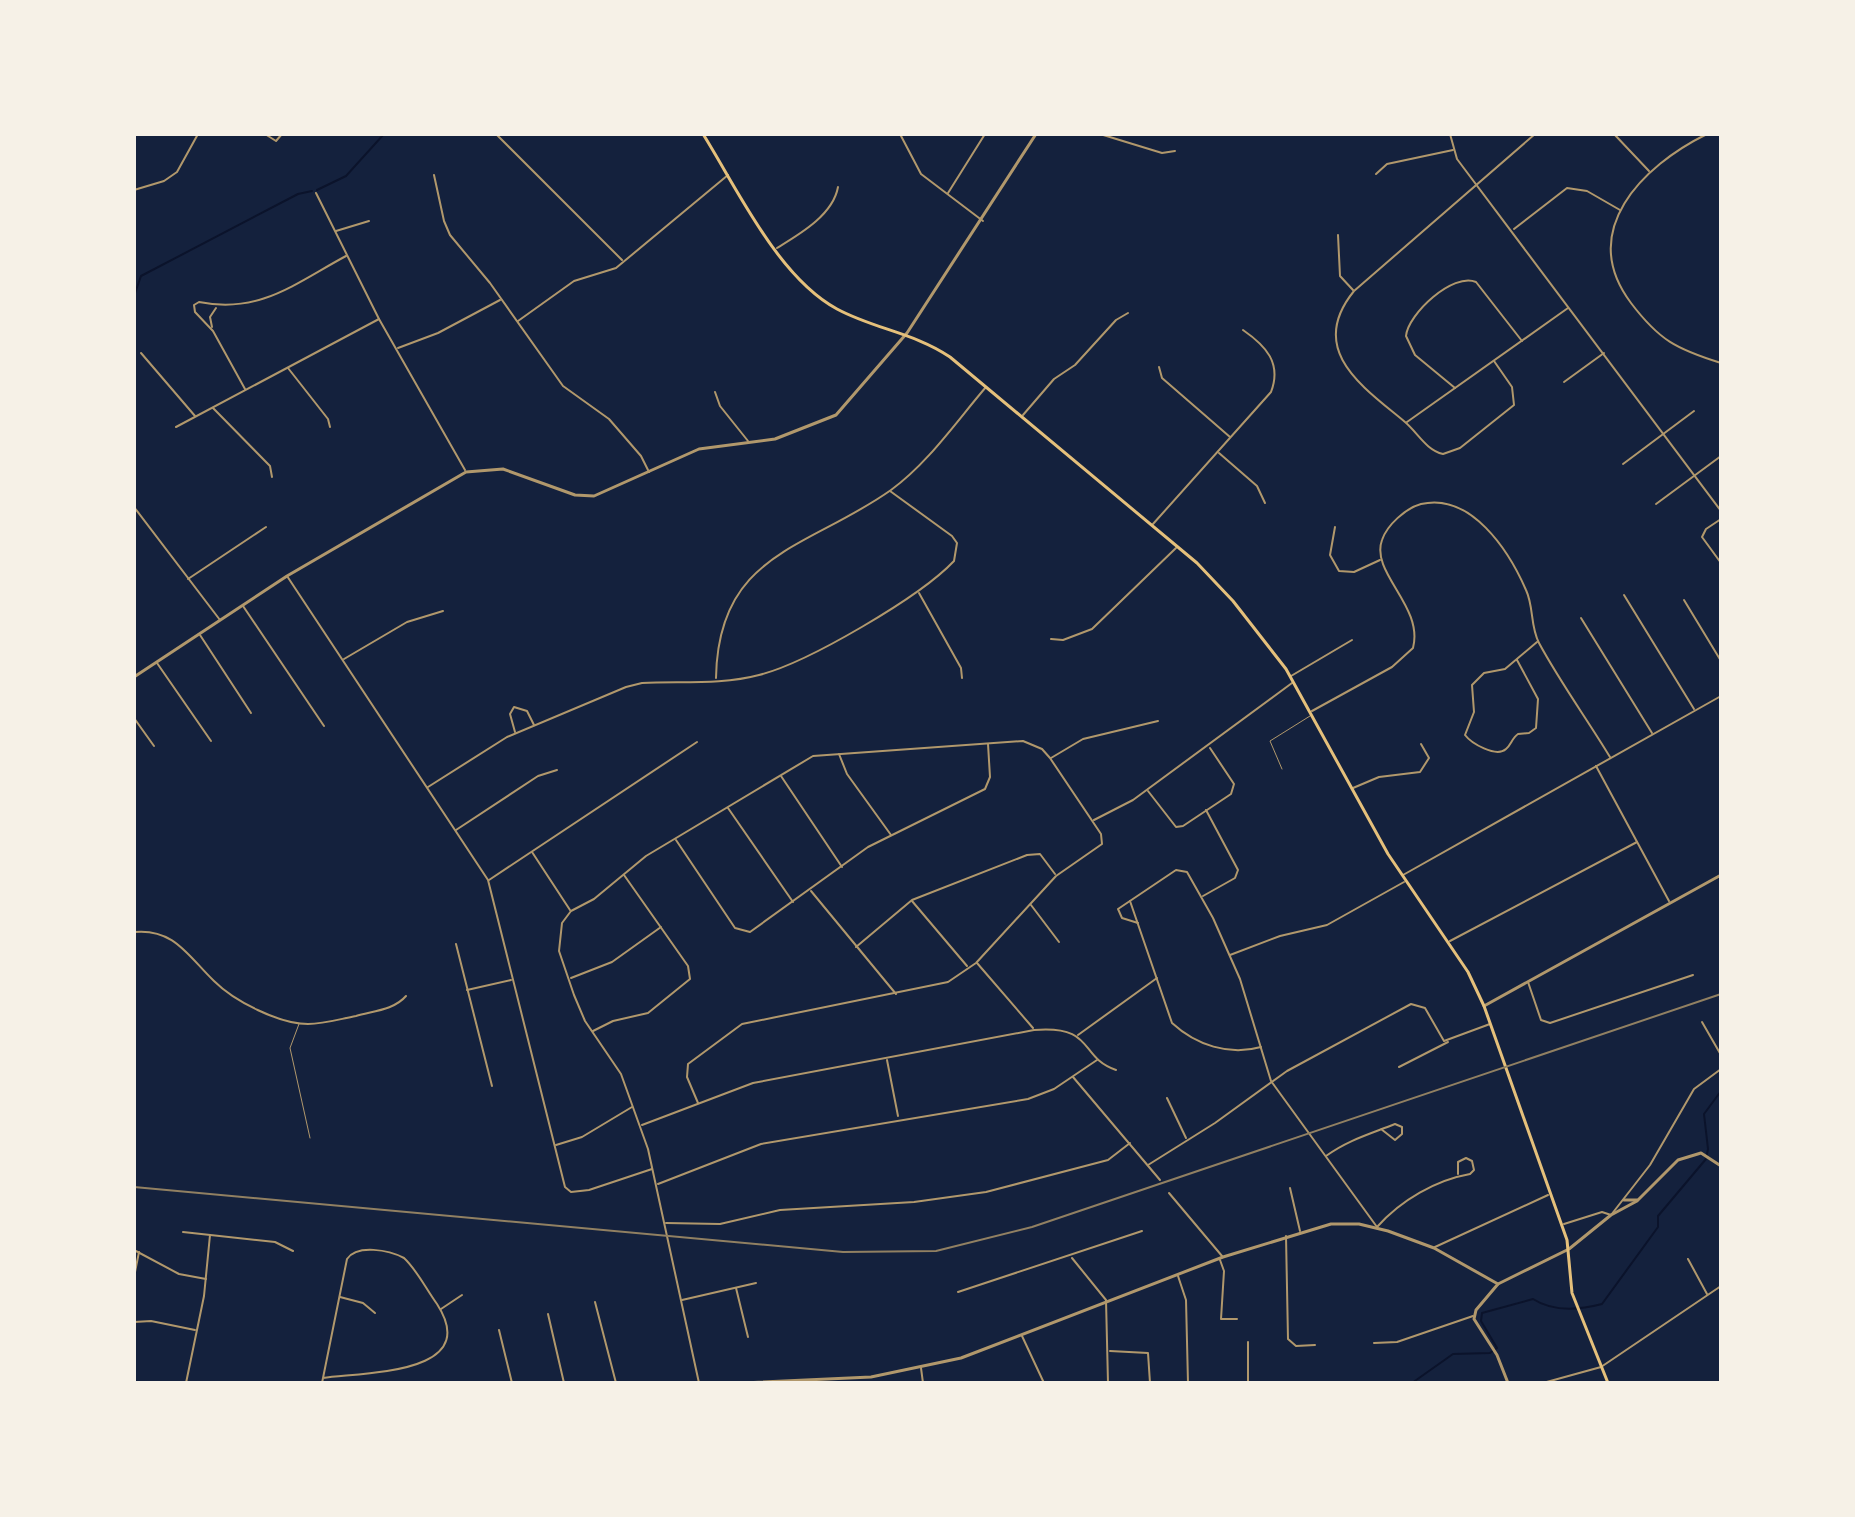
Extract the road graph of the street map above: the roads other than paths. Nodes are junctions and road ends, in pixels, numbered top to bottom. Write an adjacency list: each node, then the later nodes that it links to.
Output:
1 (198, 134): 22 (street)
2 (265, 134): 3 (street)
3 (282, 134)
4 (496, 134): 33 (street)
5 (703, 134): 19 (main road)
6 (900, 134): 24 (street)
7 (985, 134): 24 (street)
8 (1036, 134): 27 (street)
9 (1100, 134): 15 (street)
10 (1450, 134): 14 (street)
11 (1535, 134): 20 (street)
12 (1614, 134): 16 (street)
13 (1707, 134): 16 (street)
14 (1453, 150): 17 (street); 20 (street)
15 (1175, 151)
16 (1651, 172): 25 (street)
17 (1376, 174)
18 (434, 175): 35 (street)
19 (729, 175): 31 (main road); 33 (street)
20 (1478, 182): 28 (street); 34 (street)
21 (838, 187): 31 (street)
22 (134, 190)
23 (316, 193): 29 (street)
24 (947, 194): 27 (street)
25 (1620, 210): 28 (street); 49 (street)
26 (369, 221): 29 (street)
27 (983, 221): 43 (street)
28 (1513, 230): 36 (street)
29 (335, 232): 32 (street)
30 (1338, 235): 34 (street)
31 (776, 249): 43 (main road)
32 (346, 256): 37 (street); 39 (street)
33 (623, 262): 40 (street)
34 (1354, 291): 61 (street)
35 (501, 299): 40 (street); 45 (street)
36 (1570, 306): 44 (street); 47 (street)
37 (221, 307): 42 (street); 42 (street)
38 (1128, 313): 59 (street)
39 (379, 319): 45 (street); 50 (street)
40 (517, 321): 71 (street)
41 (1243, 330): 65 (street)
42 (213, 331): 55 (street)
43 (907, 333): 53 (main road); 66 (street)
44 (1522, 341): 48 (street); 54 (street)
45 (397, 349): 70 (street)
46 (141, 353): 60 (street)
47 (1605, 353): 52 (street); 64 (street)
48 (1494, 361): 54 (street); 61 (street)
49 (1721, 363)
50 (288, 367): 55 (street); 63 (street)
51 (1159, 367): 65 (street)
52 (1564, 382)
53 (986, 387): 59 (main road); 74 (street)
54 (1455, 388): 61 (street)
55 (245, 389): 57 (street)
56 (715, 392): 66 (street)
57 (212, 407): 60 (street); 73 (street)
58 (1694, 411): 64 (street)
59 (1022, 416): 80 (main road)
60 (196, 417): 62 (street)
61 (1406, 423)
62 (176, 427)
63 (330, 427)
64 (1664, 433): 69 (street); 72 (street)
65 (1231, 438): 67 (street)
66 (749, 441): 71 (street)
67 (1218, 452): 75 (street); 80 (street)
68 (1721, 456): 72 (street)
69 (1623, 464)
70 (466, 472): 71 (street); 86 (street)
71 (649, 472)
72 (1695, 475): 76 (street); 78 (street)
73 (272, 477)
74 (890, 491): 88 (street); 106 (street)
75 (1265, 503)
76 (1656, 504)
77 (134, 507): 87 (street)
78 (1721, 511)
79 (1721, 519): 85 (street)
80 (1152, 525): 83 (main road)
81 (266, 527): 87 (street)
82 (1335, 527): 84 (street)
83 (1177, 547): 96 (street); 103 (main road)
84 (1381, 560): 98 (street); 111 (street)
85 (1721, 563)
86 (287, 576): 91 (street); 99 (street)
87 (187, 579): 94 (street)
88 (918, 592): 105 (street); 106 (street)
89 (1624, 595): 109 (street)
90 (1684, 600): 101 (street)
91 (242, 605): 94 (street); 115 (street)
92 (443, 611): 99 (street)
93 (1581, 618): 117 (street)
94 (220, 620): 95 (street)
95 (199, 634): 102 (street); 110 (street)
96 (1051, 639)
97 (1352, 640): 103 (street)
98 (1538, 642): 100 (street); 125 (street)
99 (343, 660): 131 (street)
100 (1517, 660): 100 (street)
101 (1721, 661)
102 (156, 662): 104 (street); 118 (street)
103 (1290, 676): 107 (main road)
104 (134, 677)
105 (962, 678)
106 (716, 680): 114 (street)
107 (1294, 682): 111 (main road); 123 (street)
108 (1721, 696): 109 (street)
109 (1695, 710): 117 (street)
110 (251, 713)
111 (1312, 714): 128 (lane); 132 (main road)
112 (134, 718): 122 (street)
113 (1158, 721): 126 (street)
114 (534, 725): 116 (street); 116 (street)
115 (324, 726)
116 (515, 733): 131 (street)
117 (1653, 734): 125 (street)
118 (211, 741)
119 (697, 742): 141 (street)
120 (988, 743): 124 (street); 126 (street); 138 (street)
121 (1421, 744): 132 (street)
122 (154, 746)
123 (1209, 746): 133 (street); 135 (street)
124 (839, 753): 130 (street); 138 (street)
125 (1610, 757): 127 (street)
126 (1050, 758): 136 (street)
127 (1596, 765): 140 (street); 146 (street)
128 (1282, 769)
129 (557, 770): 137 (street)
130 (780, 775): 134 (street); 142 (street)
131 (427, 788): 137 (street)
132 (1352, 789): 146 (main road)
133 (1147, 790): 135 (street); 136 (street)
134 (728, 807): 139 (street); 152 (street)
135 (1206, 810): 149 (street)
136 (1093, 821): 145 (street)
137 (456, 830): 147 (street)
138 (891, 835): 142 (street)
139 (675, 839): 143 (street); 152 (street)
140 (1637, 842): 153 (street); 159 (street)
141 (532, 852): 147 (street); 155 (street)
142 (843, 867): 148 (street)
143 (624, 874): 155 (street); 157 (street)
144 (1721, 875): 153 (street)
145 (1056, 876): 150 (street); 154 (street)
146 (1404, 878): 159 (main road); 163 (street)
147 (488, 880): 169 (street)
148 (810, 890): 152 (street); 162 (street)
149 (1202, 897): 151 (street); 163 (street)
150 (912, 900): 162 (street); 165 (street)
151 (1130, 900): 156 (street); 156 (street)
152 (793, 902)
153 (1670, 903): 170 (street)
154 (1030, 904): 160 (street); 164 (street)
155 (571, 911): 168 (street)
156 (1138, 923): 167 (street)
157 (661, 927): 168 (street); 179 (street)
158 (134, 932): 176 (street)
159 (1450, 941): 174 (main road)
160 (1059, 942)
161 (456, 944): 171 (street)
162 (856, 947): 172 (street)
163 (1229, 955): 182 (street)
164 (976, 963): 165 (street); 178 (street)
165 (969, 968): 172 (street)
166 (1693, 975): 170 (street)
167 (1158, 977): 180 (street); 182 (street)
168 (570, 978): 179 (street)
169 (512, 979): 171 (street); 201 (street)
170 (1528, 981): 174 (street)
171 (467, 990): 191 (street)
172 (896, 994): 193 (street)
173 (406, 996): 176 (street)
174 (1484, 1006): 177 (main road)
175 (1702, 1022): 183 (street)
176 (299, 1023): 198 (lane)
177 (1490, 1024): 181 (street); 211 (main road)
178 (1034, 1030): 180 (street); 184 (street)
179 (593, 1031): 194 (street)
180 (1077, 1035): 185 (street)
181 (1449, 1041): 186 (street); 190 (street)
182 (1262, 1046): 190 (street)
183 (1721, 1055)
184 (887, 1059): 193 (street); 195 (street)
185 (1099, 1059): 188 (street); 189 (street)
186 (1399, 1067)
187 (1721, 1069): 213 (street)
188 (1116, 1070)
189 (1073, 1077): 195 (street); 200 (street)
190 (1271, 1081): 199 (street); 202 (street)
191 (492, 1086)
192 (1167, 1098): 199 (street)
193 (698, 1103): 196 (street)
194 (634, 1106): 196 (street); 201 (street)
195 (898, 1118): 208 (street)
196 (641, 1125): 205 (street)
197 (1381, 1129): 197 (street); 202 (street)
198 (310, 1138)
199 (1186, 1139): 203 (street)
200 (1130, 1143): 203 (street); 215 (street)
201 (555, 1145): 205 (street)
202 (1325, 1157): 217 (street)
203 (1148, 1165): 207 (street)
204 (1721, 1166): 212 (street)
205 (653, 1169): 208 (street)
206 (1458, 1174): 206 (street); 217 (street)
207 (1160, 1180)
208 (656, 1184): 215 (street)
209 (1290, 1188): 220 (street)
210 (1169, 1193): 229 (street)
211 (1549, 1194): 216 (main road); 223 (street)
212 (1641, 1198): 213 (street); 214 (street)
213 (1624, 1200): 214 (street)
214 (1611, 1215): 216 (street); 224 (street)
215 (665, 1223): 242 (street)
216 (1562, 1225): 224 (main road)
217 (1377, 1227): 220 (street); 223 (street)
218 (1142, 1231): 228 (street)
219 (183, 1232): 221 (street)
220 (1300, 1232): 222 (street)
221 (210, 1235): 226 (street); 233 (street)
222 (1286, 1236): 229 (street); 257 (street)
223 (1434, 1248): 235 (street)
224 (1569, 1249): 235 (street); 259 (main road)
225 (134, 1250): 227 (street)
226 (293, 1251)
227 (139, 1252): 232 (street); 233 (street)
228 (1071, 1257): 238 (street); 243 (street)
229 (1221, 1258): 231 (street); 249 (street)
230 (1688, 1259): 240 (street)
231 (1177, 1274): 243 (street); 274 (street)
232 (134, 1277)
233 (206, 1279): 251 (street)
234 (756, 1283): 237 (street)
235 (1498, 1284): 248 (street)
236 (1721, 1286): 240 (street)
237 (736, 1287): 242 (street); 254 (street)
238 (958, 1292)
239 (462, 1295): 245 (street)
240 (1708, 1295): 259 (street)
241 (339, 1297): 245 (street); 246 (street); 261 (street)
242 (681, 1300): 268 (street)
243 (1106, 1300): 253 (street); 258 (street)
244 (595, 1302): 267 (street)
245 (440, 1309): 261 (street)
246 (375, 1313)
247 (548, 1314): 266 (street)
248 (1474, 1316): 256 (street); 276 (street)
249 (1237, 1319)
250 (134, 1322): 251 (street)
251 (197, 1330): 263 (street)
252 (499, 1330): 265 (street)
253 (1022, 1335): 260 (street); 271 (street)
254 (748, 1337)
255 (1248, 1342): 275 (street)
256 (1374, 1343)
257 (1315, 1345)
258 (1108, 1351): 272 (street); 273 (street)
259 (1601, 1367): 277 (street); 278 (main road)
260 (921, 1368): 262 (street); 270 (street)
261 (323, 1378): 264 (street)
262 (829, 1382): 269 (street)
263 (186, 1383)
264 (322, 1383)
265 (512, 1383)
266 (564, 1383)
267 (616, 1383)
268 (699, 1383)
269 (743, 1383)
270 (923, 1383)
271 (1044, 1383)
272 (1108, 1383)
273 (1150, 1383)
274 (1188, 1383)
275 (1248, 1383)
276 (1508, 1383)
277 (1543, 1383)
278 (1608, 1383)

